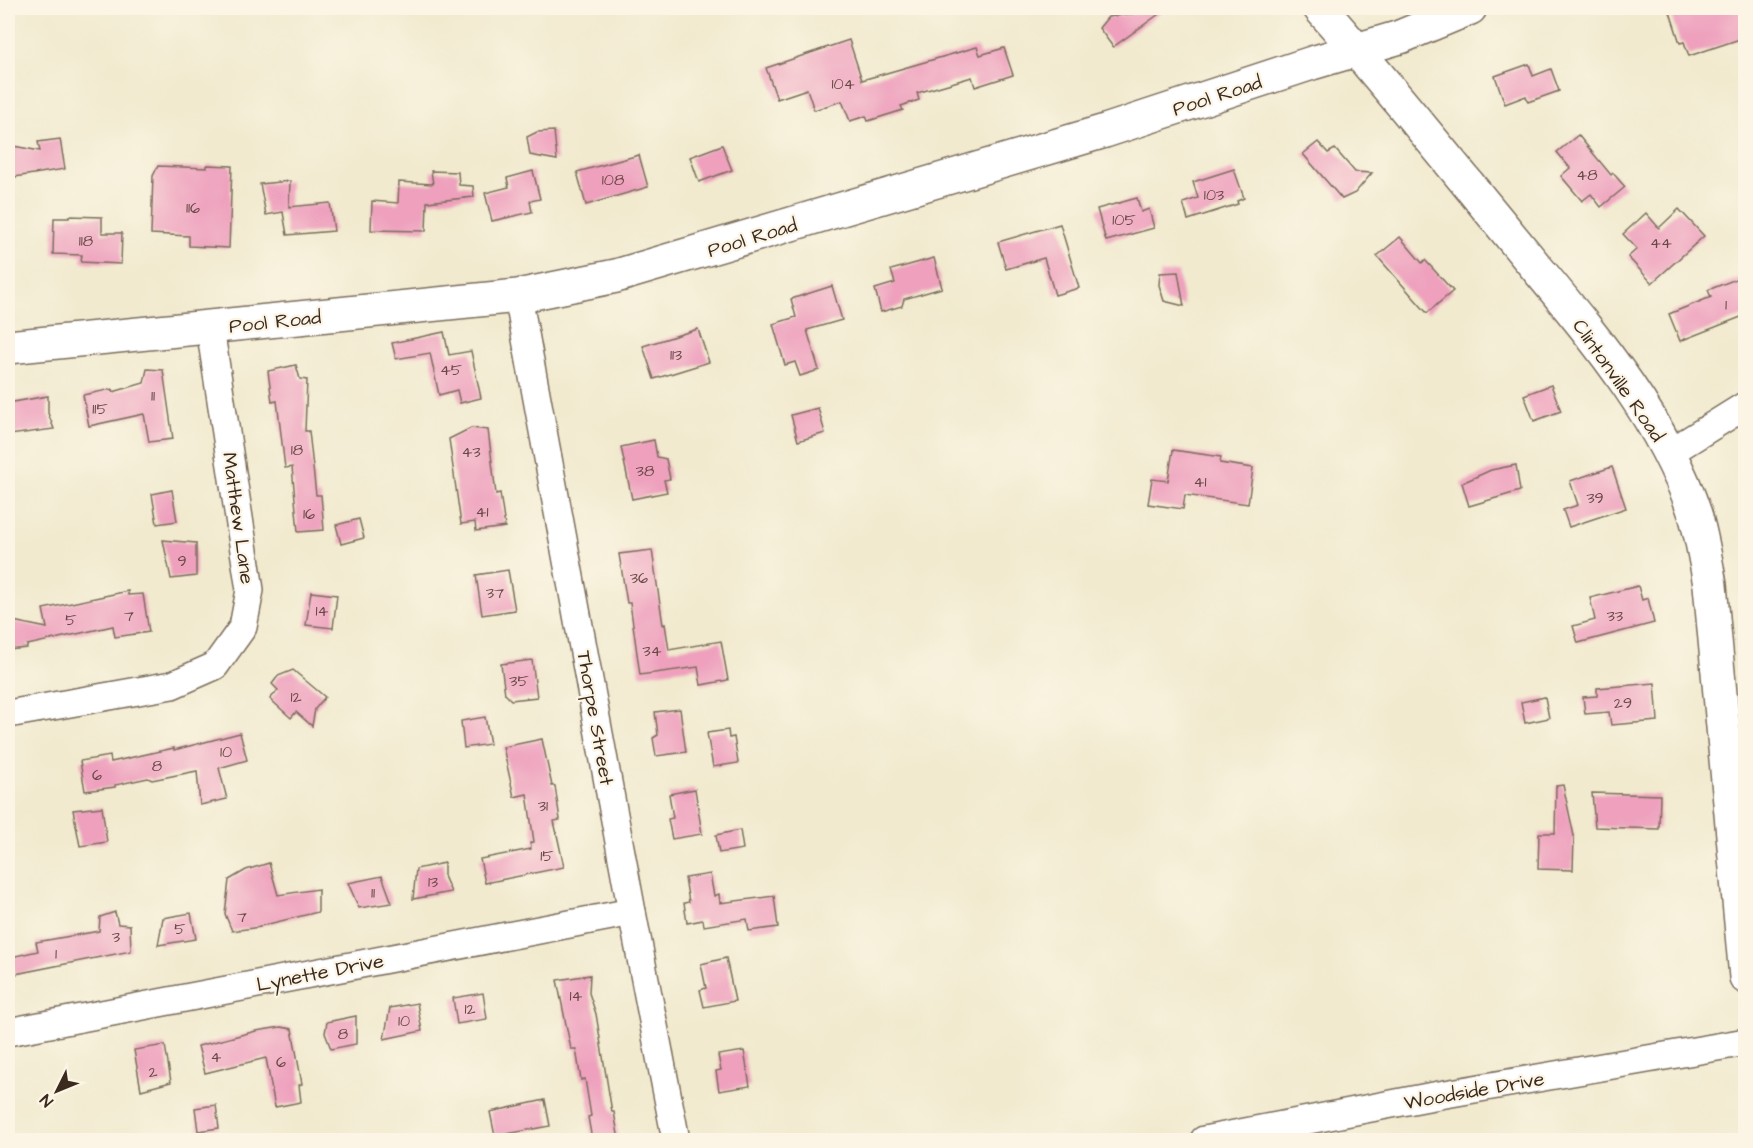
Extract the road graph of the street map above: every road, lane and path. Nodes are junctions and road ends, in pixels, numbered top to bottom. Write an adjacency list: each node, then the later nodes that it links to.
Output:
1 (1320, 8): 3 (street, Clintonville Road)
2 (1470, 8): 3 (street, Pool Road)
3 (1356, 50): 4 (street, Pool Road); 8 (street, Clintonville Road)
4 (518, 296): 5 (street, Pool Road); 10 (street, Thorpe Street)
5 (210, 328): 6 (street, Pool Road); 9 (street, Matthew Lane)
6 (8, 347)
7 (1746, 405): 8 (street)
8 (1670, 453): 11 (street, Clintonville Road)
9 (8, 714)
10 (632, 912): 12 (street, Lynette Drive); 14 (street, Thorpe Street)
11 (1746, 977)
12 (8, 1032)
13 (1746, 1042): 15 (street, Woodside Drive)
14 (676, 1140)
15 (1204, 1140)

